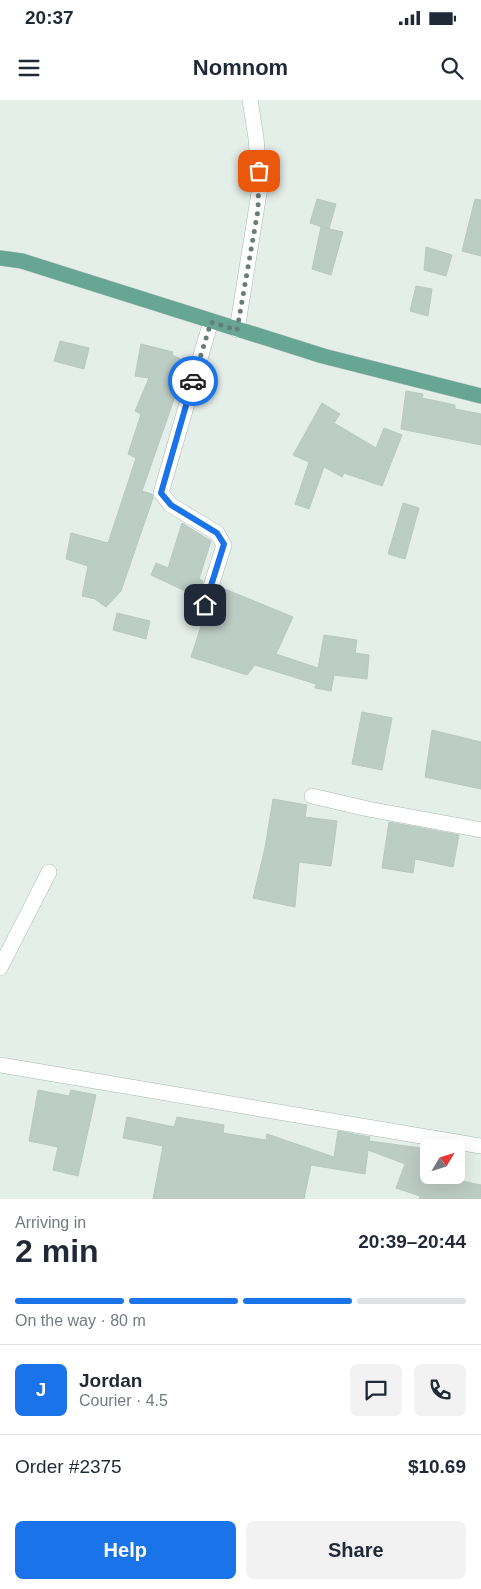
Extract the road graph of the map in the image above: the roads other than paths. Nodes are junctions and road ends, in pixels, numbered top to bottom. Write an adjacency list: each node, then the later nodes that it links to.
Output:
1 (250, 100): 4 (street)
2 (0, 258): 3 (main road)
3 (211, 322): 4 (main road); 6 (street)
4 (237, 330): 5 (main road)
5 (481, 396)
6 (205, 605)
7 (312, 796): 8 (street)
8 (481, 830)
9 (49, 872): 10 (street)
10 (0, 968)
11 (0, 1065): 12 (street)
12 (481, 1146)

